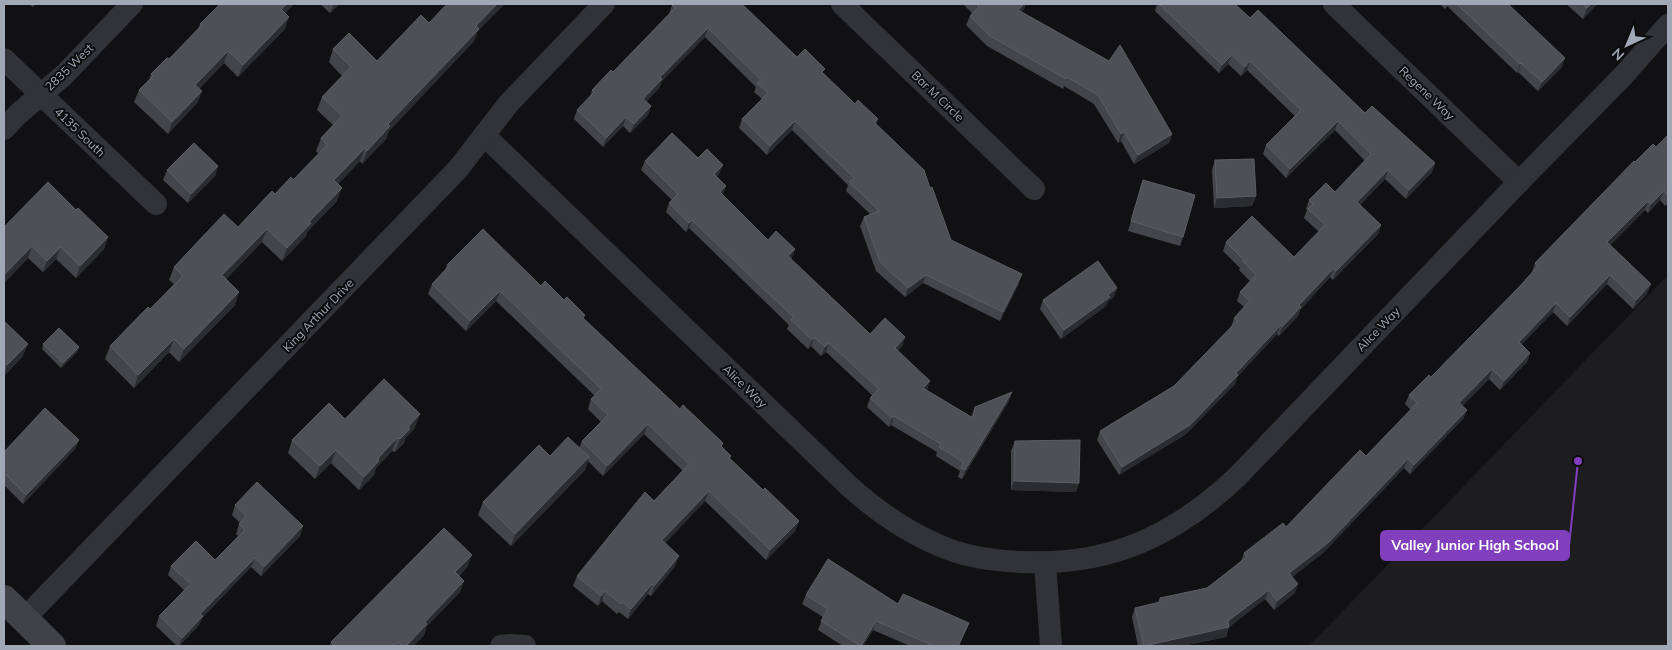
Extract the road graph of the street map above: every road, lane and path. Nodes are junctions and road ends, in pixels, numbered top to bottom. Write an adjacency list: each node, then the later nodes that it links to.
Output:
1 (132, 4): 7 (street, 2835 West)
2 (604, 4): 9 (street, King Arthur Drive)
3 (842, 4): 11 (street, Bar M Circle)
4 (1334, 4): 10 (street, Regene Way)
5 (1668, 25): 10 (street, Alice Way)
6 (4, 58): 7 (street, 4135 South)
7 (41, 94): 8 (street, 2835 West); 12 (street, 4135 South)
8 (4, 129)
9 (484, 135): 13 (street, Alice Way); 15 (street, King Arthur Drive)
10 (1519, 182): 13 (street, Alice Way)
11 (1034, 188)
12 (156, 204)
13 (1045, 563): 19 (street)
14 (4, 599): 15 (main road)
15 (24, 620): 16 (main road)
16 (52, 646)
17 (501, 646): 18 (street)
18 (525, 646)
19 (1050, 646)

